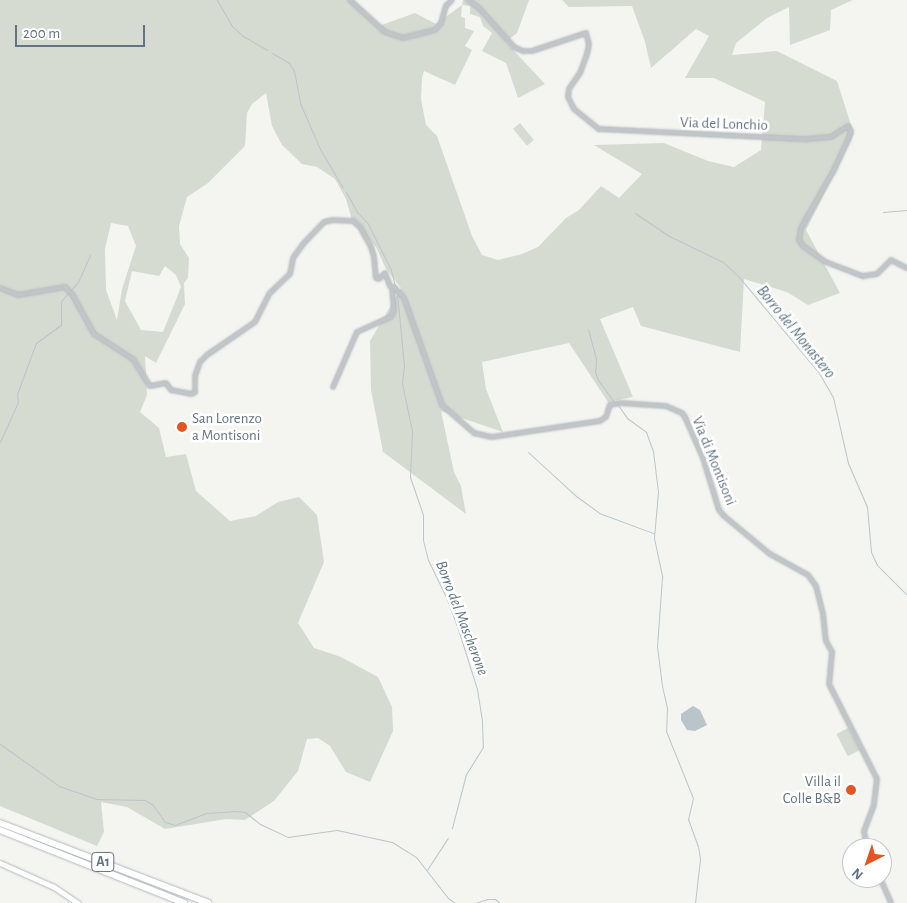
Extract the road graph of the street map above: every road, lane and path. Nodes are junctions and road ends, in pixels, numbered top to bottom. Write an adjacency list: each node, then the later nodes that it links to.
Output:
1 (350, 0): 2 (street)
2 (452, 0)
3 (468, 0): 4 (street, Via del Lonchio)
4 (907, 268)
5 (0, 288): 6 (street, Via di Montisoni)
6 (392, 288): 7 (street); 10 (street, Via di Montisoni)
7 (333, 387)
8 (0, 823): 15 (highway, A1)
9 (0, 830): 14 (highway, A1)
10 (865, 838)
11 (0, 863): 13 (main road)
12 (884, 888): 16 (street)
13 (78, 903)
14 (184, 903)
15 (208, 903)
16 (891, 903)

